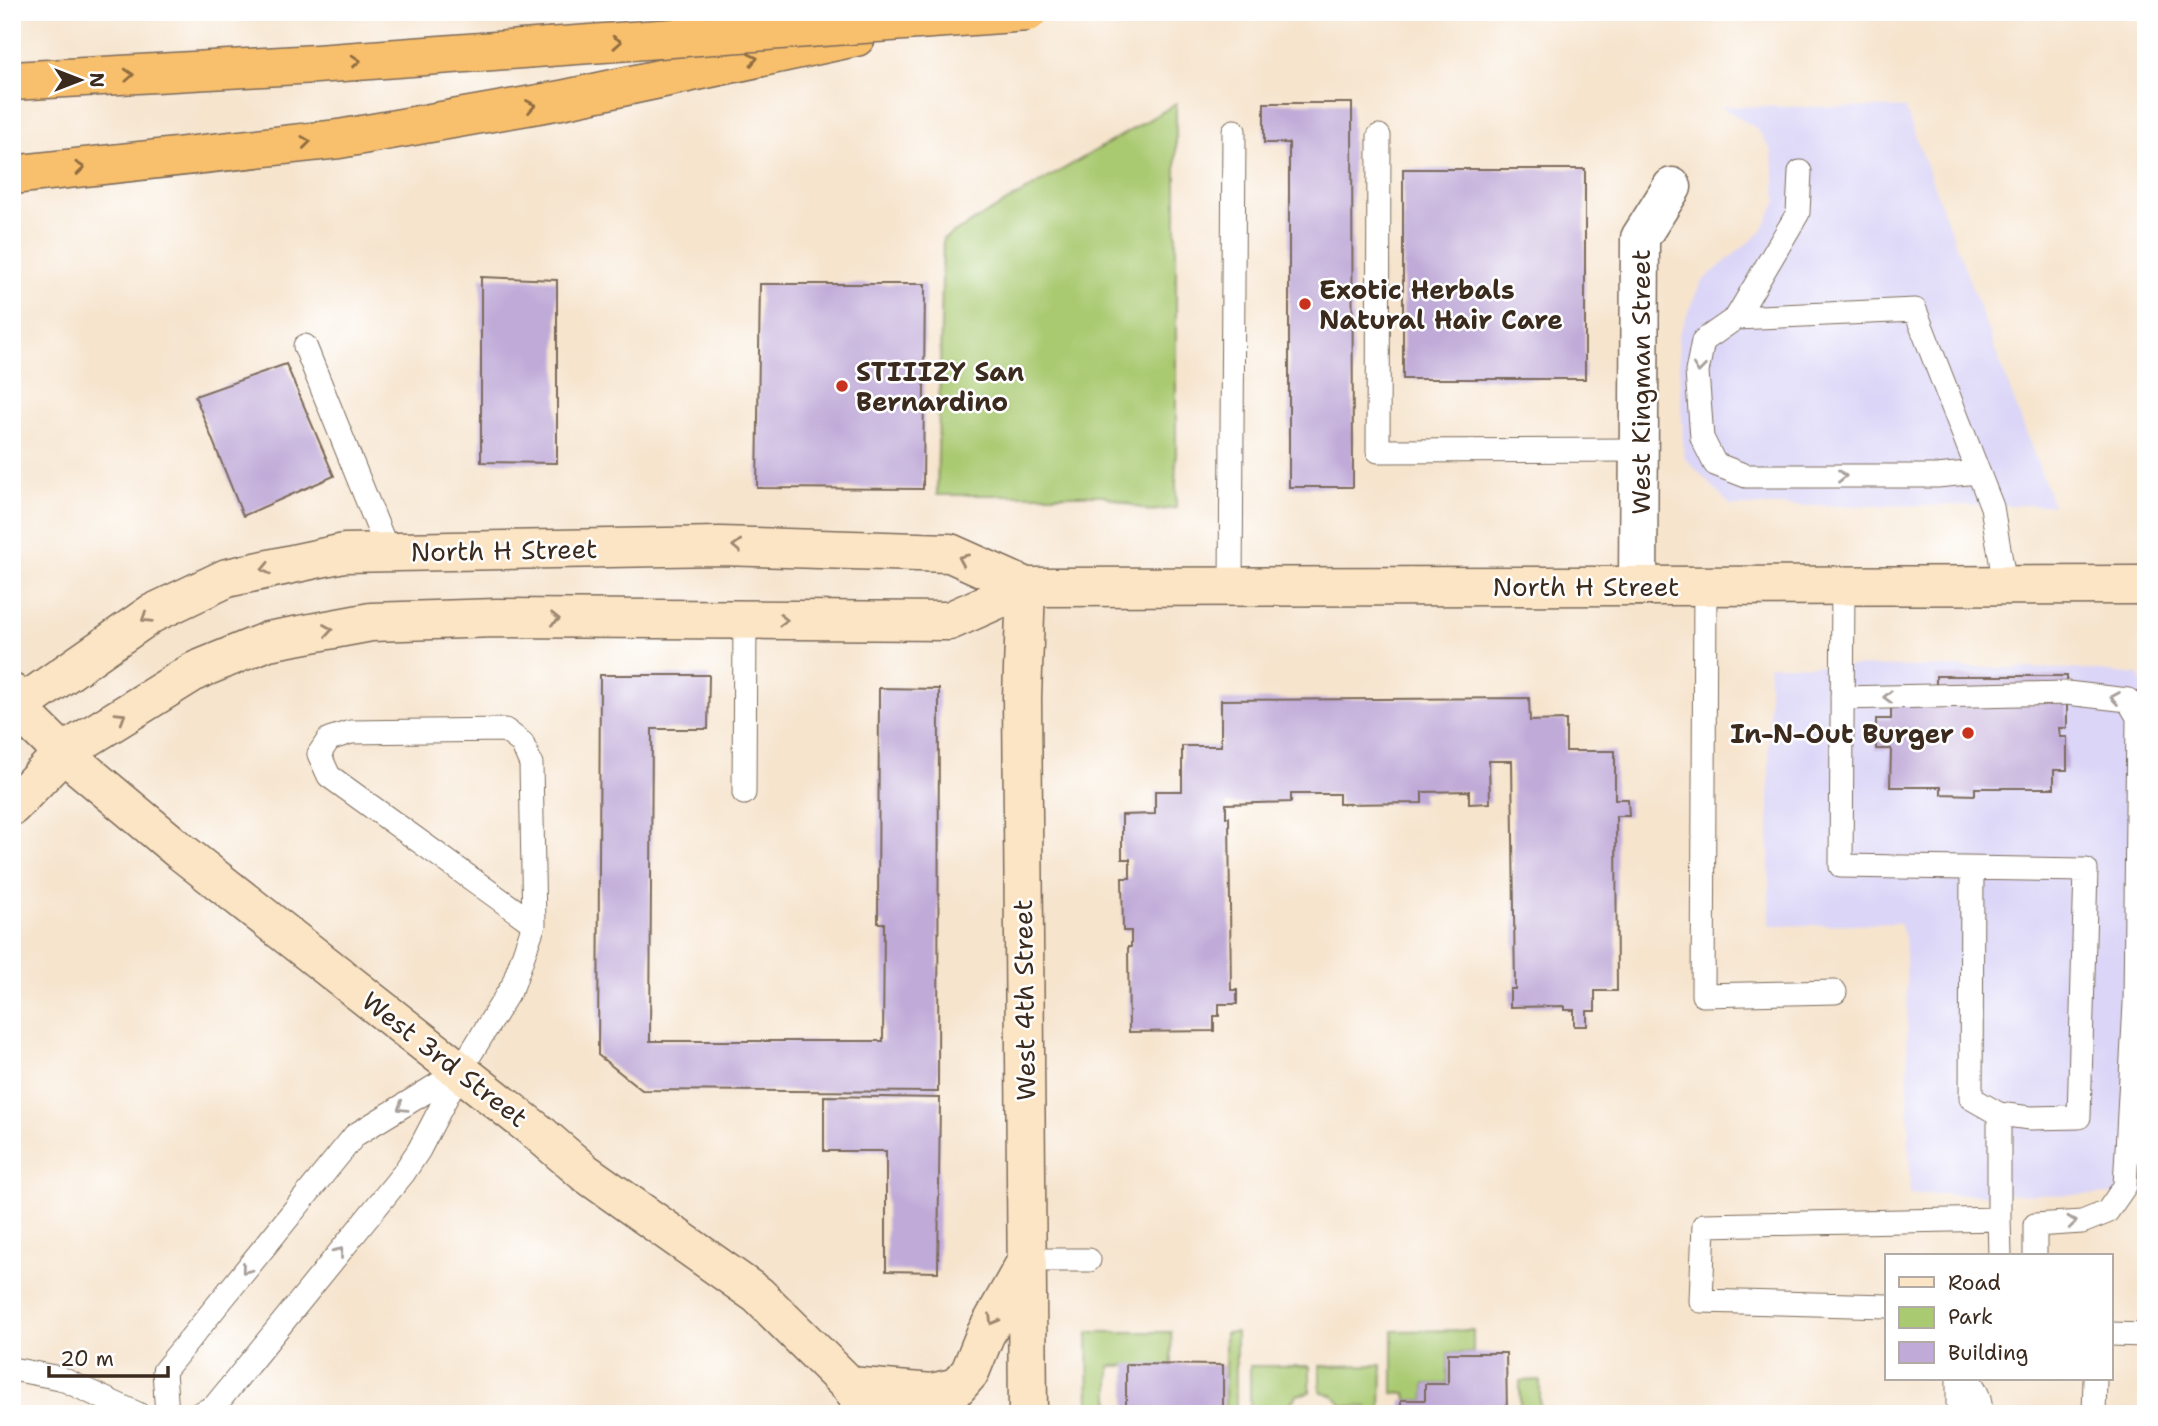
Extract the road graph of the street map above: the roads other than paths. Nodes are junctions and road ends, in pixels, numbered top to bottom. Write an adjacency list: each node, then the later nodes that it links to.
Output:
1 (969, 12): 7 (highway, one-way to 1)
2 (1028, 12): 3 (highway, one-way to 2, bridge)
3 (12, 81)
4 (1234, 131): 18 (lane)
5 (1379, 136): 11 (lane)
6 (1800, 172): 9 (lane)
7 (12, 175)
8 (1672, 187): 11 (street, West Kingman Street)
9 (1736, 318): 12 (lane); 12 (lane, one-way to 12)
10 (305, 345): 13 (lane)
11 (1639, 450): 19 (street, West Kingman Street)
12 (1978, 472): 16 (lane)
13 (388, 552): 20 (main road, North H Street, one-way to 13); 23 (main road, North H Street, one-way to 23)
14 (1705, 585): 15 (main road, North H Street); 19 (main road, North H Street); 29 (lane)
15 (1843, 585): 16 (main road, North H Street); 22 (lane)
16 (2006, 585): 17 (main road, North H Street)
17 (2146, 585)
18 (1231, 586): 19 (main road, North H Street); 20 (main road, North H Street)
19 (1638, 586)
20 (1026, 587): 21 (main road, North H Street, one-way to 20); 35 (main road, West 4th Street)
21 (745, 619): 24 (main road, North H Street, one-way to 21); 25 (lane)
22 (1842, 698): 27 (lane); 34 (lane, one-way to 22)
23 (13, 704): 24 (main road, West 3rd Street)
24 (63, 752): 26 (main road, North H Street); 30 (main road, West 3rd Street)
25 (744, 793)
26 (12, 806)
27 (1972, 869): 31 (lane); 31 (lane)
28 (534, 924): 28 (lane); 30 (lane)
29 (1835, 992)
30 (460, 1071): 44 (main road, West 3rd Street); 46 (lane, one-way to 46); 47 (lane, one-way to 30)
31 (2000, 1114): 32 (lane)
32 (2000, 1219): 33 (lane); 37 (lane)
33 (2000, 1254)
34 (2035, 1254)
35 (1027, 1261): 36 (lane); 44 (main road, one-way to 44); 48 (main road, West 4th Street)
36 (1089, 1261)
37 (1885, 1306)
38 (2112, 1334): 39 (lane)
39 (2146, 1335)
40 (12, 1368): 45 (lane)
41 (1958, 1380): 49 (lane)
42 (1968, 1380): 50 (lane)
43 (2095, 1380): 51 (lane)
44 (860, 1400)
45 (138, 1414)
46 (167, 1414)
47 (199, 1414)
48 (1028, 1414)
49 (1958, 1414)
50 (1981, 1414)
51 (2094, 1414)

